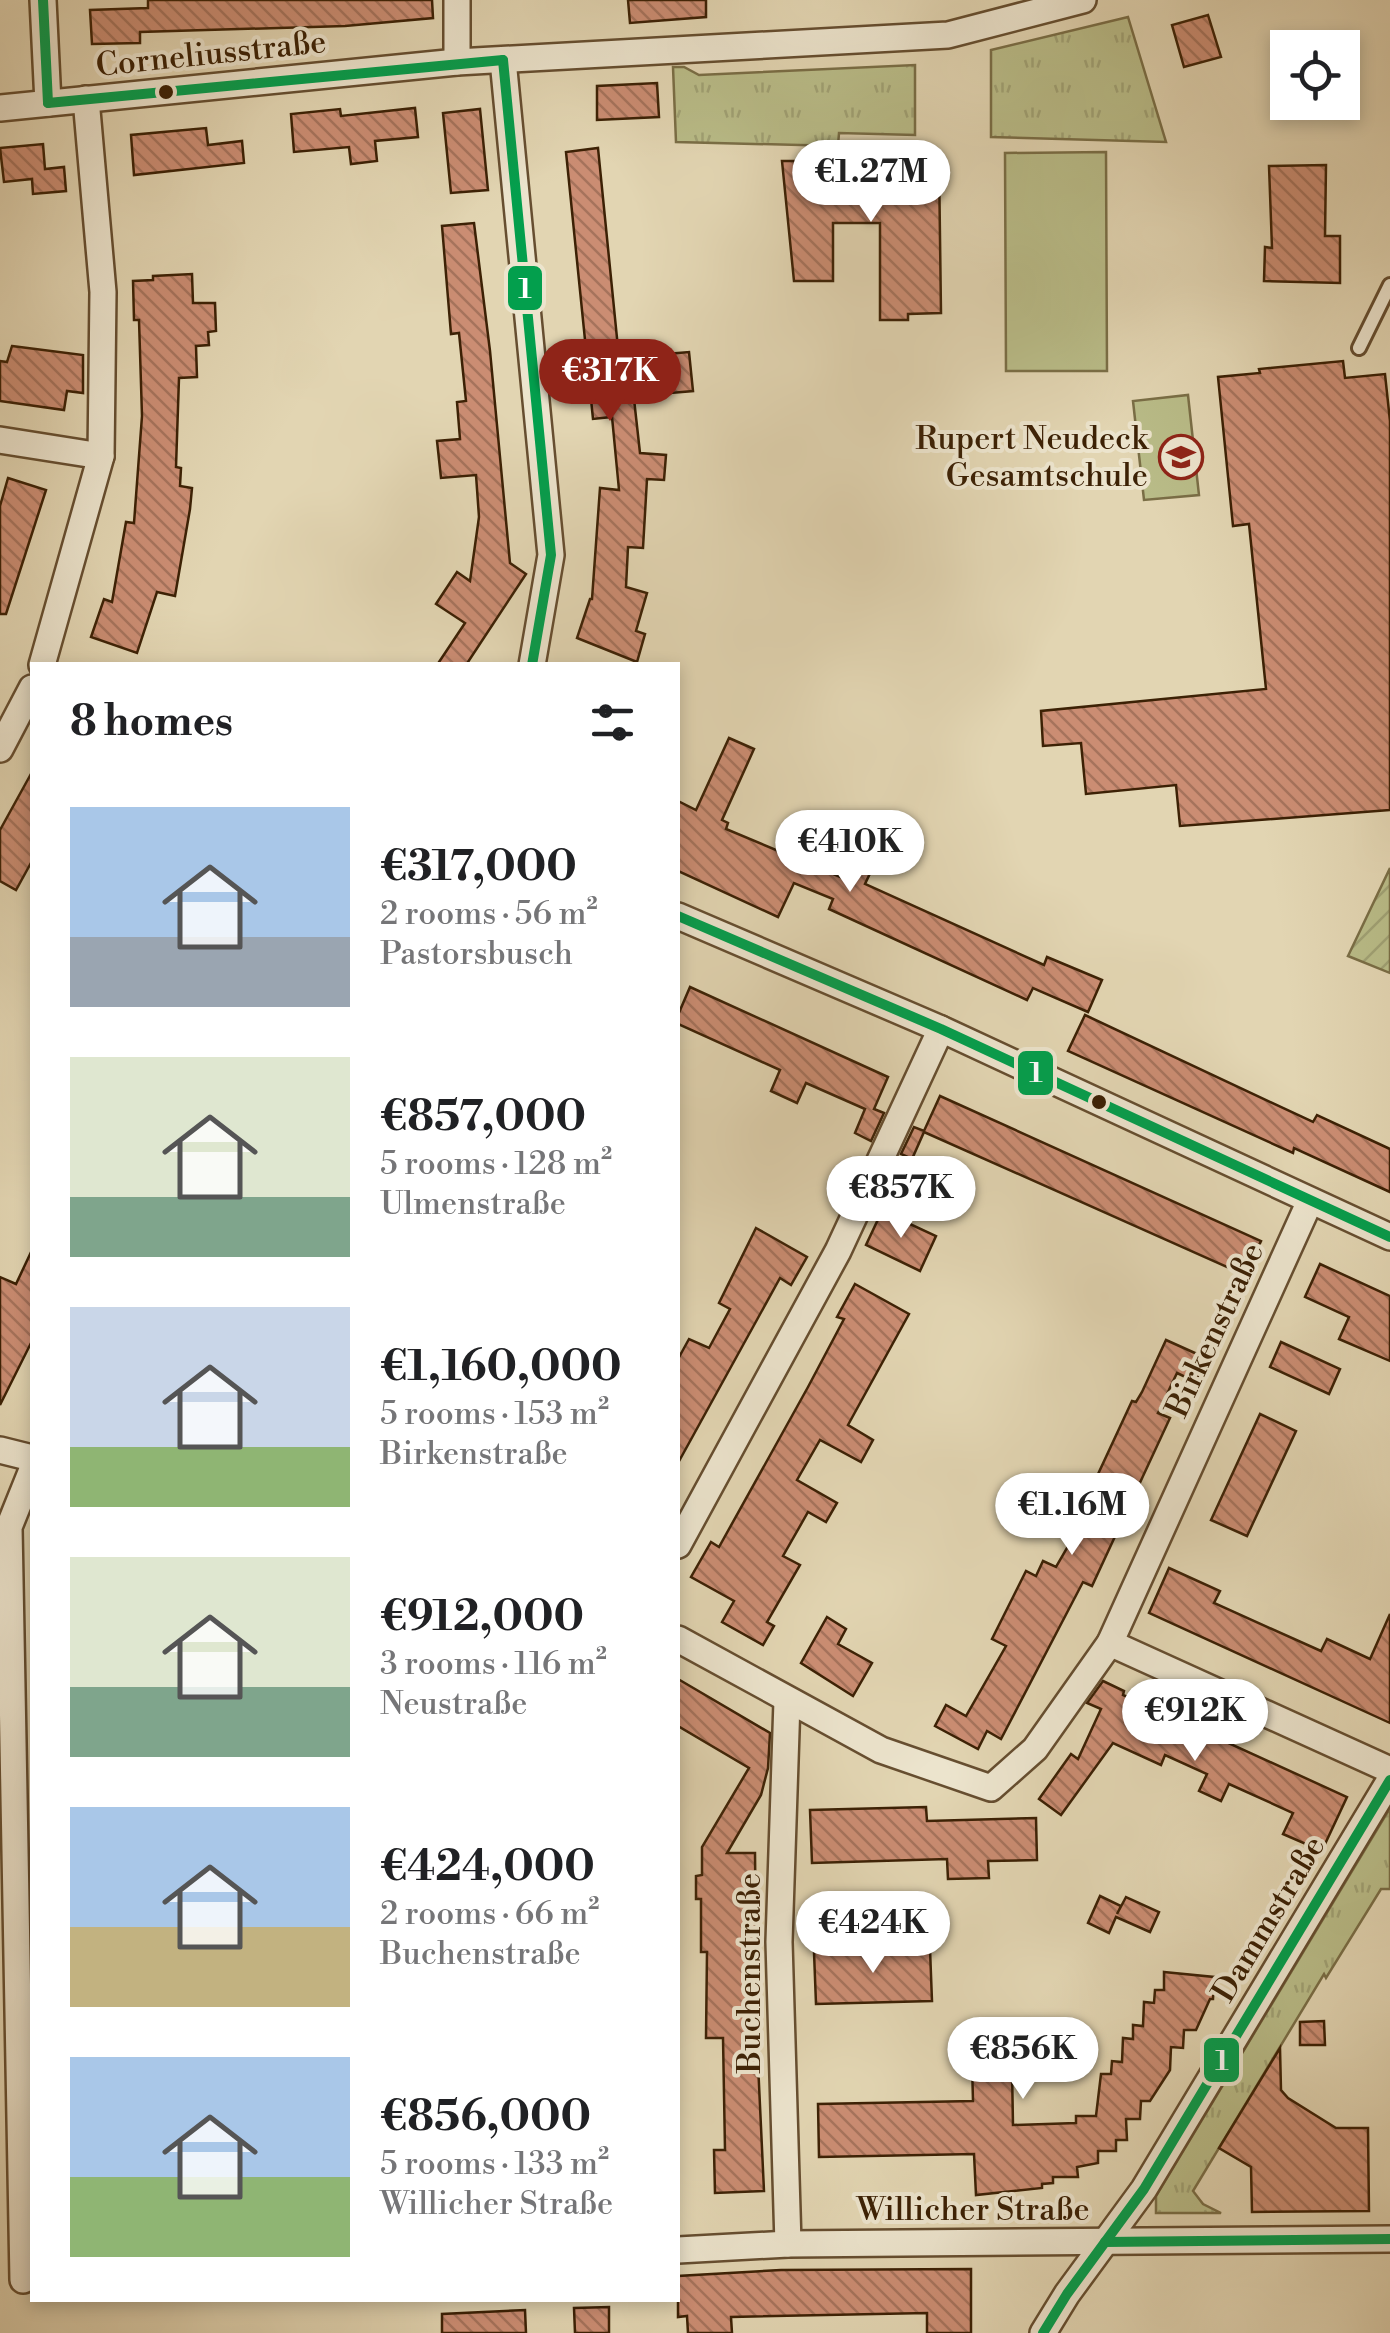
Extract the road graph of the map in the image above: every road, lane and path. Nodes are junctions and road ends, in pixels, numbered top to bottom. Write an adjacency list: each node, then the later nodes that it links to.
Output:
1 (43, 0): 7 (street)
2 (457, 0): 5 (street)
3 (1082, 0): 4 (street, Corneliusstraße)
4 (503, 60): 5 (street, Corneliusstraße); 14 (street)
5 (457, 62): 6 (street, Corneliusstraße)
6 (86, 99): 7 (street, Corneliusstraße); 12 (street)
7 (48, 103): 8 (street, Corneliusstraße)
8 (0, 108)
9 (1390, 286): 10 (lane)
10 (1359, 348)
11 (0, 440): 12 (street)
12 (101, 456): 13 (street)
13 (43, 662)
14 (533, 662)
15 (30, 692): 16 (street)
16 (0, 749)
17 (680, 917): 18 (street)
18 (941, 1029): 19 (street); 24 (street)
19 (1310, 1201): 20 (street); 26 (street, Birkenstraße)
20 (1390, 1238)
21 (0, 1450): 22 (street)
22 (30, 1458)
23 (30, 1475): 34 (street)
24 (680, 1542)
25 (680, 1640): 27 (street)
26 (1110, 1643): 27 (street, Birkenstraße); 28 (street)
27 (786, 1701): 32 (street, Buchenstraße)
28 (1390, 1770)
29 (1390, 1780): 31 (street, Dammstraße)
30 (1390, 2239): 31 (street, Willicher Straße)
31 (1105, 2242): 32 (street, Willicher Straße); 35 (street, Dammstraße)
32 (788, 2244): 33 (street, Willicher Straße)
33 (680, 2250)
34 (18, 2280)
35 (1043, 2333)

